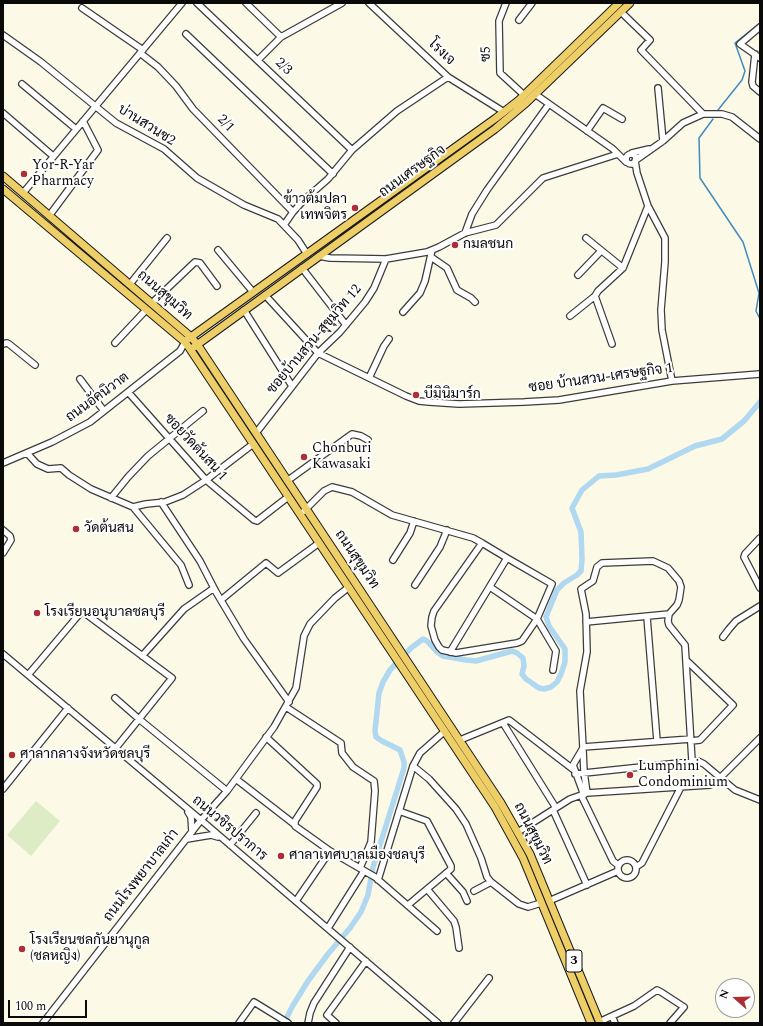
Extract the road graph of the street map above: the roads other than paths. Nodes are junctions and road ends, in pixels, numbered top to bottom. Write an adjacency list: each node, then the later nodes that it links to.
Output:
1 (182, 3): 17 (street)
2 (197, 3): 19 (street, 2/3)
3 (246, 3): 16 (street)
4 (342, 3): 16 (street)
5 (369, 3): 20 (street, โรงเจ)
6 (506, 3): 25 (street, ซ5)
7 (532, 3): 12 (street)
8 (630, 3): 11 (main road, ถนนเศรษฐกิจ)
9 (616, 4): 11 (main road); 25 (main road, ถนนเศรษฐกิจ)
10 (82, 8): 17 (street, 2/1)
11 (621, 12): 24 (main road, ถนนเศรษฐกิจ); 30 (street)
12 (519, 20)
13 (760, 27): 18 (street)
14 (186, 34): 44 (street)
15 (3, 35): 27 (street, บ่านสวนซ2)
16 (281, 37): 19 (street)
17 (141, 52): 27 (street); 50 (street, 2/1)
18 (758, 56): 23 (street)
19 (258, 60): 38 (street, 2/3)
20 (448, 77): 28 (street, โรงเจ); 38 (street)
21 (22, 84): 33 (street)
22 (658, 88): 36 (street)
23 (760, 92)
24 (536, 94): 26 (street); 60 (main road, ถนนเศรษฐกิจ)
25 (524, 95): 28 (main road, ถนนเศรษฐกิจ)
26 (549, 104): 34 (street); 53 (street)
27 (96, 106): 32 (street); 52 (street, บ่านสวนซ2)
28 (504, 112): 59 (main road, ถนนเศรษฐกิจ)
29 (3, 113): 41 (street)
30 (703, 114): 35 (street); 36 (street)
31 (622, 119): 34 (street)
32 (83, 120): 33 (street); 51 (street)
33 (76, 129): 41 (street)
34 (587, 132): 39 (street)
35 (760, 139)
36 (663, 141): 37 (street)
37 (651, 149): 40 (street); 42 (street)
38 (352, 150): 44 (street)
39 (616, 151): 40 (street); 43 (street); 53 (street)
40 (631, 153): 42 (street); 43 (street)
41 (53, 156): 48 (street)
42 (636, 161): 43 (street); 45 (street)
43 (627, 162): 45 (street)
44 (333, 174): 50 (street)
45 (637, 174): 49 (street)
46 (3, 176): 48 (main road, ถนนสุขุมวิท)
47 (3, 189): 73 (main road, ถนนสุขุมวิท)
48 (23, 193): 51 (main road, ถนนสุขุมวิท)
49 (648, 206): 64 (street); 92 (street)
50 (293, 212): 52 (street)
51 (49, 216): 66 (main road, ถนนสุขุมวิท)
52 (284, 225): 59 (street, บ่านสวนซ2)
53 (464, 233): 57 (street)
54 (168, 238): 66 (street)
55 (586, 238): 58 (street)
56 (218, 250): 68 (street)
57 (432, 250): 61 (street); 62 (street)
58 (602, 251): 64 (street); 65 (street)
59 (307, 254): 68 (main road, ถนนเศรษฐกิจ)
60 (319, 256): 62 (street); 63 (main road, ถนนเศรษฐกิจ)
61 (431, 257): 71 (street); 75 (street)
62 (386, 259): 77 (street, ซอยบ้านสวน-สุขุมวิท 12)
63 (302, 268): 69 (main road, ถนนเศรษฐกิจ); 77 (street)
64 (623, 268): 70 (street)
65 (578, 275)
66 (130, 284): 72 (main road, ถนนสุขุมวิท)
67 (217, 286): 72 (street)
68 (253, 292): 78 (main road, ถนนเศรษฐกิจ)
69 (265, 296): 74 (main road, ถนนเศรษฐกิจ); 87 (street, ซอย บ้านสวน-เศรษฐกิจ 1)
70 (595, 296): 76 (street); 84 (street)
71 (476, 302)
72 (152, 303): 78 (main road, ถนนสุขุมวิท)
73 (146, 310): 80 (main road, ถนนสุขุมวิท); 81 (street)
74 (244, 310): 83 (main road, ถนนเศรษฐกิจ); 93 (street)
75 (404, 312)
76 (570, 316)
77 (346, 325): 87 (street, ซอยบ้านสวน-สุขุมวิท 12)
78 (191, 337): 80 (main road, ถนนเศรษฐกิจ); 83 (main road, ถนนสุขุมวิท)
79 (389, 338): 91 (street)
80 (185, 342): 85 (main road, ถนนสุขุมวิท); 86 (street, ถนนอัคนิวาต)
81 (115, 343)
82 (3, 344): 88 (street)
83 (198, 344): 85 (main road, ถนนเศรษฐกิจ); 97 (main road, ถนนสุขุมวิท)
84 (612, 344)
85 (190, 349): 86 (street, ถนนอัคนิวาต); 100 (main road, ถนนสุขุมวิท)
86 (180, 351): 94 (street, ถนนอัคนิวาต)
87 (318, 353): 91 (street, ซอย บ้านสวน-เศรษฐกิจ 1); 93 (street, ซอยบ้านสวน-สุขุมวิท 12)
88 (35, 365)
89 (760, 374): 92 (street, ซอย บ้านสวน-เศรษฐกิจ 1)
90 (80, 378): 95 (street)
91 (369, 378): 92 (street, ซอย บ้านสวน-เศรษฐกิจ 1)
92 (672, 381)
93 (292, 386): 97 (street, ซอยบ้านสวน-สุขุมวิท 12)
94 (128, 392): 95 (street, ถนนอัคนิวาต); 98 (street, ซอยวัดต้นสน 1)
95 (104, 411): 101 (street, ถนนอัคนิวาต)
96 (203, 411): 98 (street)
97 (256, 433): 104 (main road, ถนนสุขุมวิท)
98 (169, 439): 103 (street, ซอยวัดต้นสน 1); 106 (street)
99 (368, 440): 104 (street)
100 (253, 444): 103 (street); 105 (main road, ถนนสุขุมวิท)
101 (27, 453): 102 (street, ถนนอัคนิวาต); 106 (street)
102 (3, 463)
103 (206, 480): 105 (street, ซอยวัดต้นสน 1); 107 (street)
104 (287, 481): 109 (main road, ถนนสุขุมวิท)
105 (288, 497): 110 (main road, ถนนสุขุมวิท)
106 (111, 498): 108 (street)
107 (161, 502): 108 (street); 124 (street)
108 (133, 508): 120 (street)
109 (306, 509): 110 (street); 111 (street); 140 (main road, ถนนสุขุมวิท)
110 (300, 515): 115 (main road, ถนนสุขุมวิท)
111 (414, 521): 113 (street); 119 (street)
112 (3, 530): 117 (street)
113 (447, 530): 116 (street); 121 (street)
114 (760, 538): 125 (street)
115 (319, 543): 122 (main road, ถนนสุขุมวิท); 126 (street)
116 (482, 543): 118 (street); 133 (street)
117 (3, 552)
118 (508, 558): 123 (street); 130 (street)
119 (393, 560)
120 (189, 585)
121 (415, 586)
122 (349, 587): 140 (main road, ถนนสุขุมวิท); 141 (street, ถนนโรงพยาบาลเก่า)
123 (490, 587): 130 (street); 133 (street)
124 (214, 588): 126 (street); 134 (street)
125 (760, 588)
126 (221, 600): 141 (street)
127 (760, 606): 132 (street)
128 (669, 614): 129 (street); 131 (street); 136 (street)
129 (647, 616): 131 (street); 150 (street)
130 (537, 618): 133 (street); 137 (street)
131 (586, 622): 151 (street)
132 (723, 637)
133 (450, 652)
134 (142, 656): 138 (street); 143 (street)
135 (4, 657): 138 (street, ถนนวชิรปราการ)
136 (686, 660): 149 (street); 149 (street)
137 (553, 670)
138 (28, 675): 142 (street, ถนนวชิรปราการ)
139 (115, 698): 143 (street)
140 (428, 699): 145 (main road, ถนนสุขุมวิท); 148 (main road, ถนนสุขุมวิท)
141 (287, 704): 146 (street, ถนนโรงพยาบาลเก่า); 178 (street)
142 (68, 708): 152 (street, ถนนวชิรปราการ); 160 (street)
143 (139, 719): 152 (street); 161 (street)
144 (503, 723): 148 (street); 155 (street); 165 (street)
145 (445, 731): 154 (street); 187 (main road, ถนนสุขุมวิท)
146 (266, 738): 158 (street, ถนนโรงพยาบาลเก่า); 169 (street)
147 (760, 738): 157 (street)
148 (460, 740): 171 (main road, ถนนสุขุมวิท)
149 (691, 740): 150 (street); 153 (street)
150 (657, 741): 151 (street)
151 (583, 748): 155 (street); 156 (street)
152 (115, 749): 164 (street, ถนนวชิรปราการ)
153 (692, 761): 156 (street); 157 (street)
154 (413, 766): 166 (street); 181 (street)
155 (575, 772): 156 (street); 162 (street)
156 (584, 772): 162 (street)
157 (720, 778): 159 (street); 163 (street)
158 (236, 779): 161 (street, ถนนโรงพยาบาลเก่า); 169 (street)
159 (681, 787): 162 (street); 177 (street)
160 (3, 789)
161 (227, 792): 168 (street, ถนนโรงพยาบาลเก่า)
162 (584, 794): 165 (street); 176 (street)
163 (760, 800)
164 (183, 805): 168 (street, ถนนวชิรปราการ); 170 (street)
165 (554, 809): 171 (street); 182 (street)
166 (399, 811): 179 (street); 180 (street)
167 (256, 813): 174 (street)
168 (201, 820): 170 (street, ถนนโรงพยาบาลเก่า); 172 (street, ถนนวชิรปราการ)
169 (294, 824): 175 (street)
170 (192, 832): 173 (street, ถนนโรงพยาบาลเก่า)
171 (518, 832): 187 (main road, ถนนสุขุมวิท)
172 (221, 837): 173 (street); 174 (street, ถนนวชิรปราการ)
173 (187, 839): 197 (street, ถนนโรงพยาบาลเก่า)
174 (230, 845): 185 (street, ถนนวชิรปราการ)
175 (330, 851): 178 (street); 185 (street)
176 (618, 868): 177 (street); 177 (street); 182 (street)
177 (636, 868)
178 (364, 870): 180 (street); 189 (street)
179 (446, 873): 183 (street); 186 (street)
180 (377, 879): 188 (street)
181 (491, 882): 184 (street); 187 (street)
182 (587, 885): 187 (street)
183 (426, 889): 188 (street); 192 (street)
184 (474, 891)
185 (296, 901): 189 (street, ถนนวชิรปราการ)
186 (467, 901)
187 (545, 904): 196 (main road, ถนนสุขุมวิท / 3); 204 (main road, ถนนสุขุมวิท / 3)
188 (408, 905): 190 (street)
189 (328, 928): 191 (street, ถนนวชิรปราการ)
190 (437, 931)
191 (350, 947): 193 (street, ถนนวชิรปราการ); 200 (street)
192 (459, 948)
193 (366, 961): 201 (street); 202 (street, ถนนวชิรปราการ)
194 (489, 978): 203 (street)
195 (612, 1016): 196 (street); 205 (street); 206 (street)
196 (600, 1022)
197 (43, 1023)
198 (239, 1023): 199 (street)
199 (288, 1023)
200 (308, 1023)
201 (336, 1023)
202 (438, 1023)
203 (454, 1023)
204 (591, 1023)
205 (615, 1023)
206 (670, 1023)

